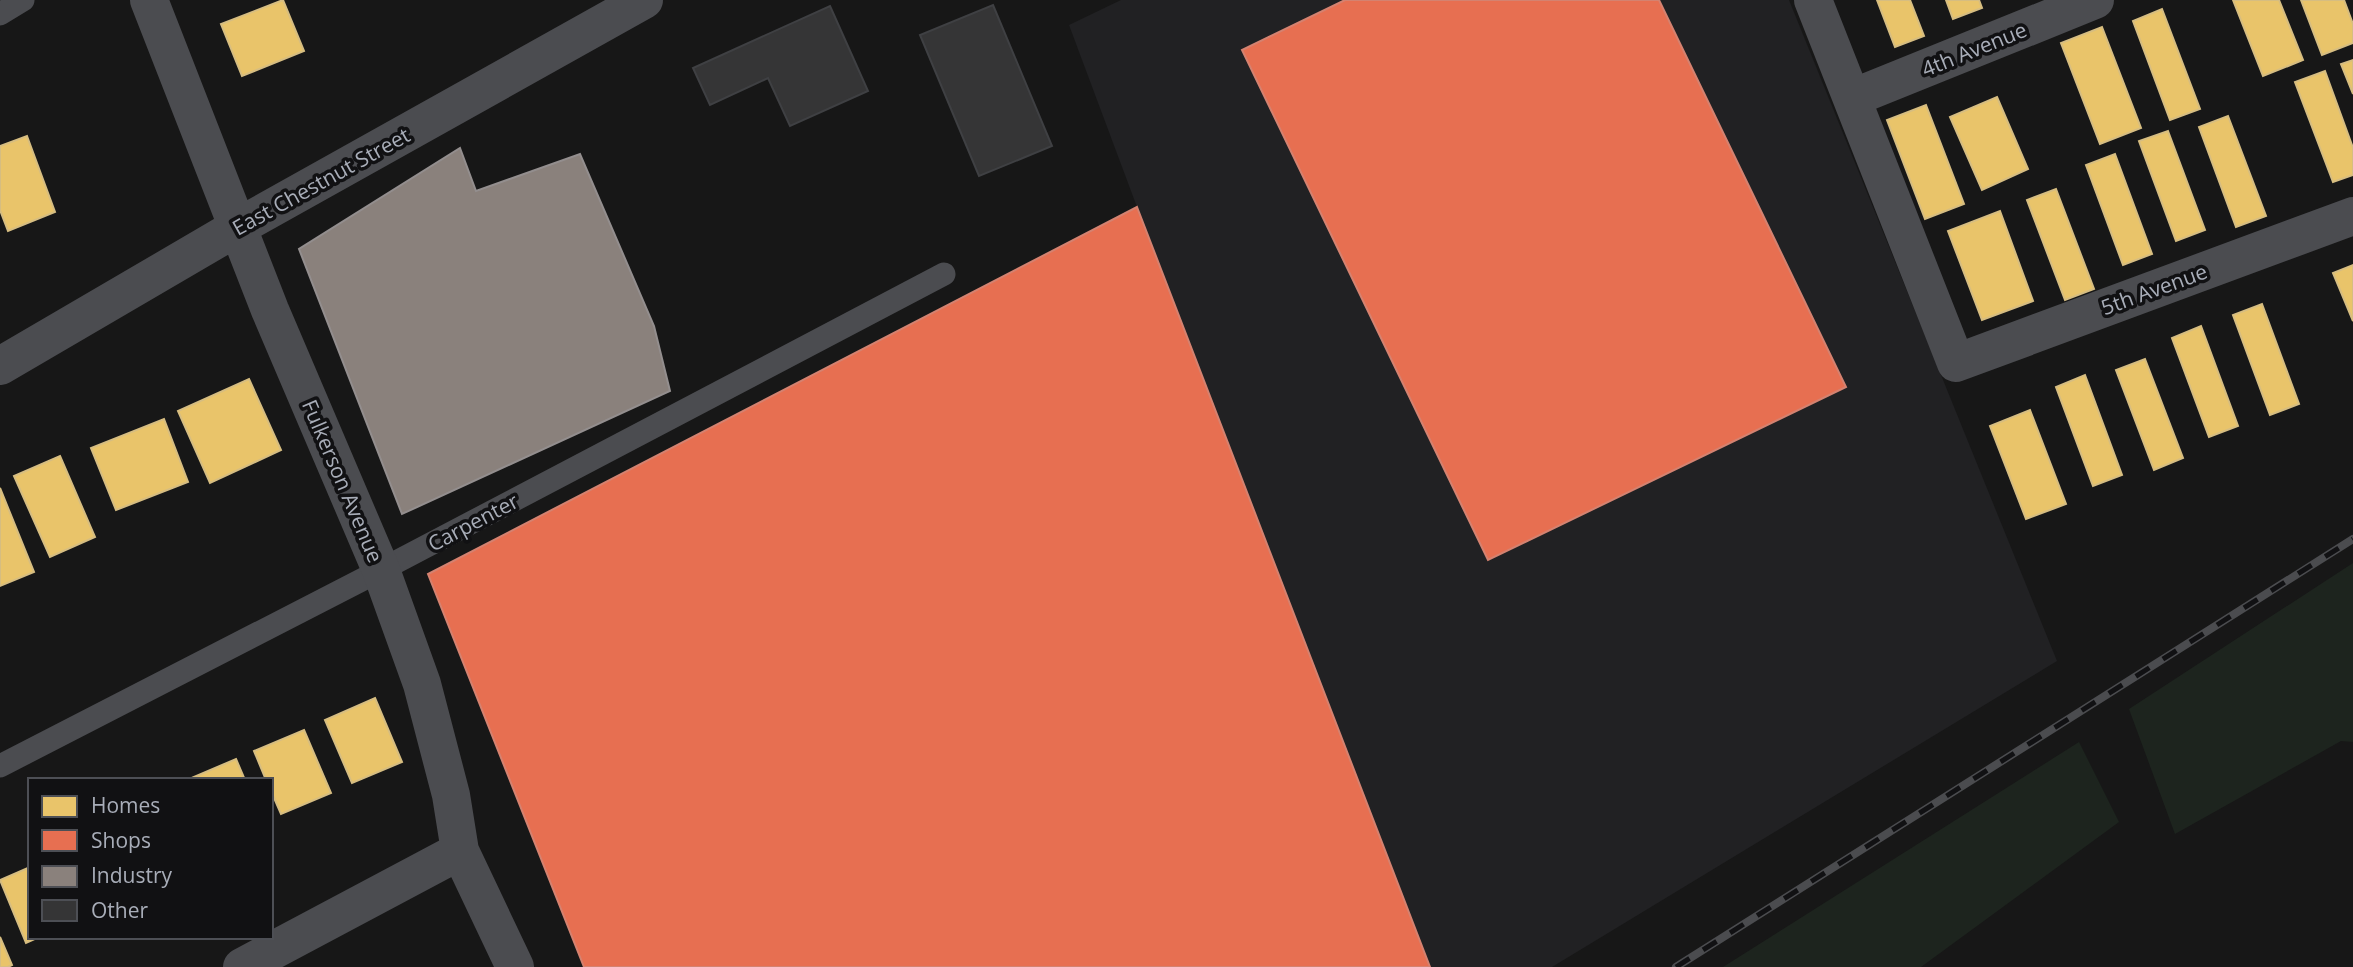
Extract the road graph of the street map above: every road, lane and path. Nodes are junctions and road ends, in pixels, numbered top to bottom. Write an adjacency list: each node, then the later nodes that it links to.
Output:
1 (23, 0): 6 (lane)
2 (149, 0): 9 (street, Fulkerson Avenue)
3 (644, 0): 9 (street, East Chestnut Street)
4 (1813, 0): 7 (street)
5 (2095, 0): 7 (street, 4th Avenue)
6 (0, 14)
7 (1852, 98): 8 (street, 5th Avenue)
8 (2353, 216)
9 (239, 227): 11 (street, East Chestnut Street); 12 (street, Fulkerson Avenue)
10 (944, 274): 12 (lane, Carpenter)
11 (0, 366)
12 (381, 570): 13 (lane, Carpenter); 14 (street, Fulkerson Avenue)
13 (0, 766)
14 (460, 851): 15 (street); 16 (street, Fulkerson Avenue)
15 (242, 967)
16 (515, 967)

